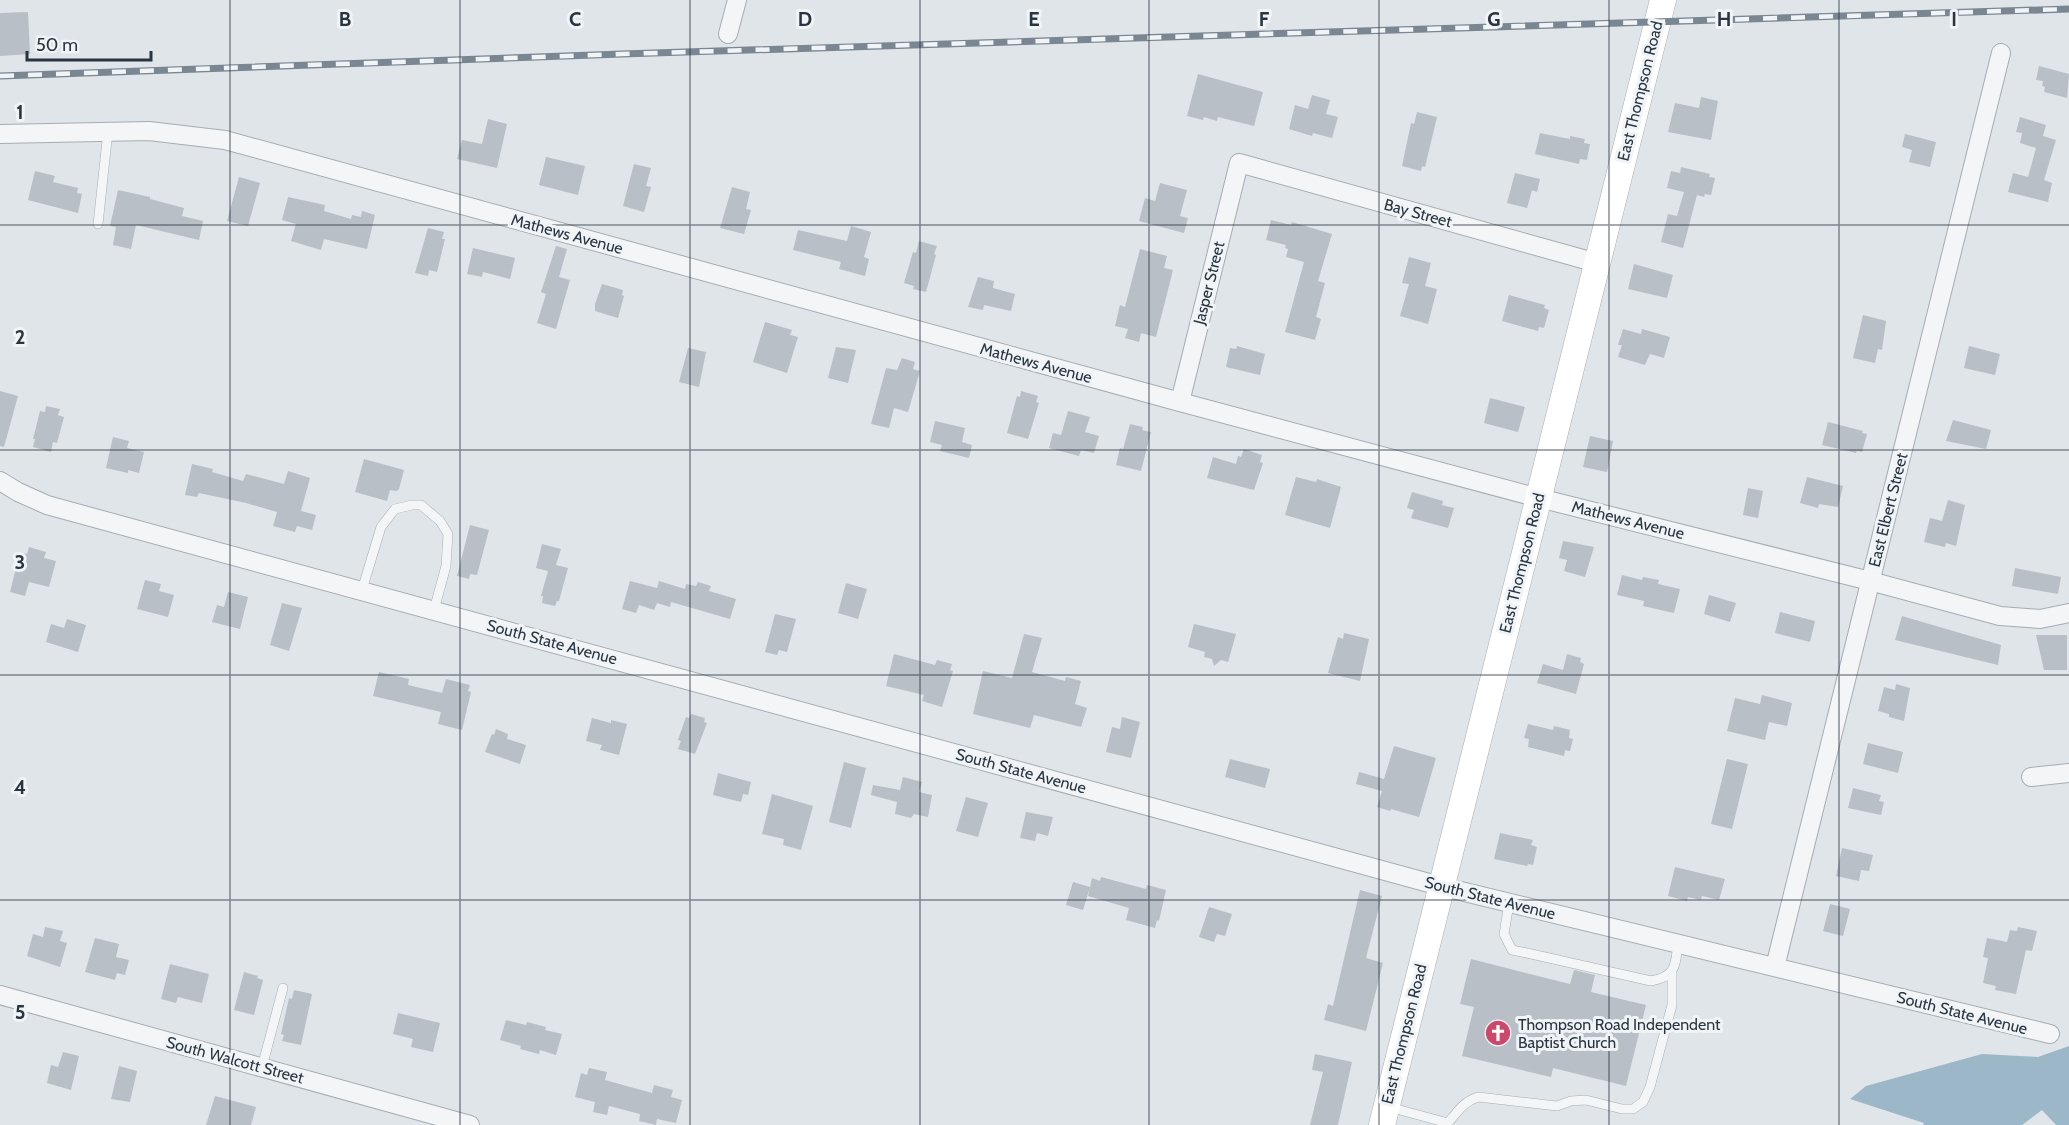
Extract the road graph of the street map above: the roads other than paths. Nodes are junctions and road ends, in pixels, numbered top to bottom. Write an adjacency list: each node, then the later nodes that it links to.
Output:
1 (737, 0): 3 (street)
2 (1662, 0): 9 (main road, East Thompson Road)
3 (728, 34)
4 (2001, 53): 13 (street, East Elbert Street)
5 (108, 131): 6 (street, Mathews Avenue); 8 (lane); 10 (street, Mathews Avenue)
6 (0, 134)
7 (1239, 163): 9 (street, Bay Street); 10 (street, Jasper Street)
8 (98, 224)
9 (1597, 263): 12 (main road, East Thompson Road)
10 (1180, 402): 12 (street, Mathews Avenue)
11 (0, 481): 14 (street, South State Avenue)
12 (1539, 498): 13 (street, Mathews Avenue); 19 (main road, East Thompson Road)
13 (1870, 581): 16 (street, Mathews Avenue); 22 (street, East Elbert Street)
14 (362, 590): 15 (street, South State Avenue); 15 (lane)
15 (434, 610): 19 (street, South State Avenue)
16 (2069, 613)
17 (2069, 773): 18 (street)
18 (2031, 777)
19 (1440, 886): 20 (street, South State Avenue); 28 (main road, East Thompson Road)
20 (1509, 903): 21 (street, South State Avenue); 23 (lane)
21 (1678, 944): 22 (street, South State Avenue); 23 (lane)
22 (1775, 967): 26 (street, South State Avenue)
23 (1672, 973): 28 (lane)
24 (283, 987): 27 (lane)
25 (0, 995): 27 (street, South Walcott Street)
26 (2050, 1034)
27 (262, 1067): 29 (street, South Walcott Street)
28 (1384, 1116)
29 (470, 1125)

